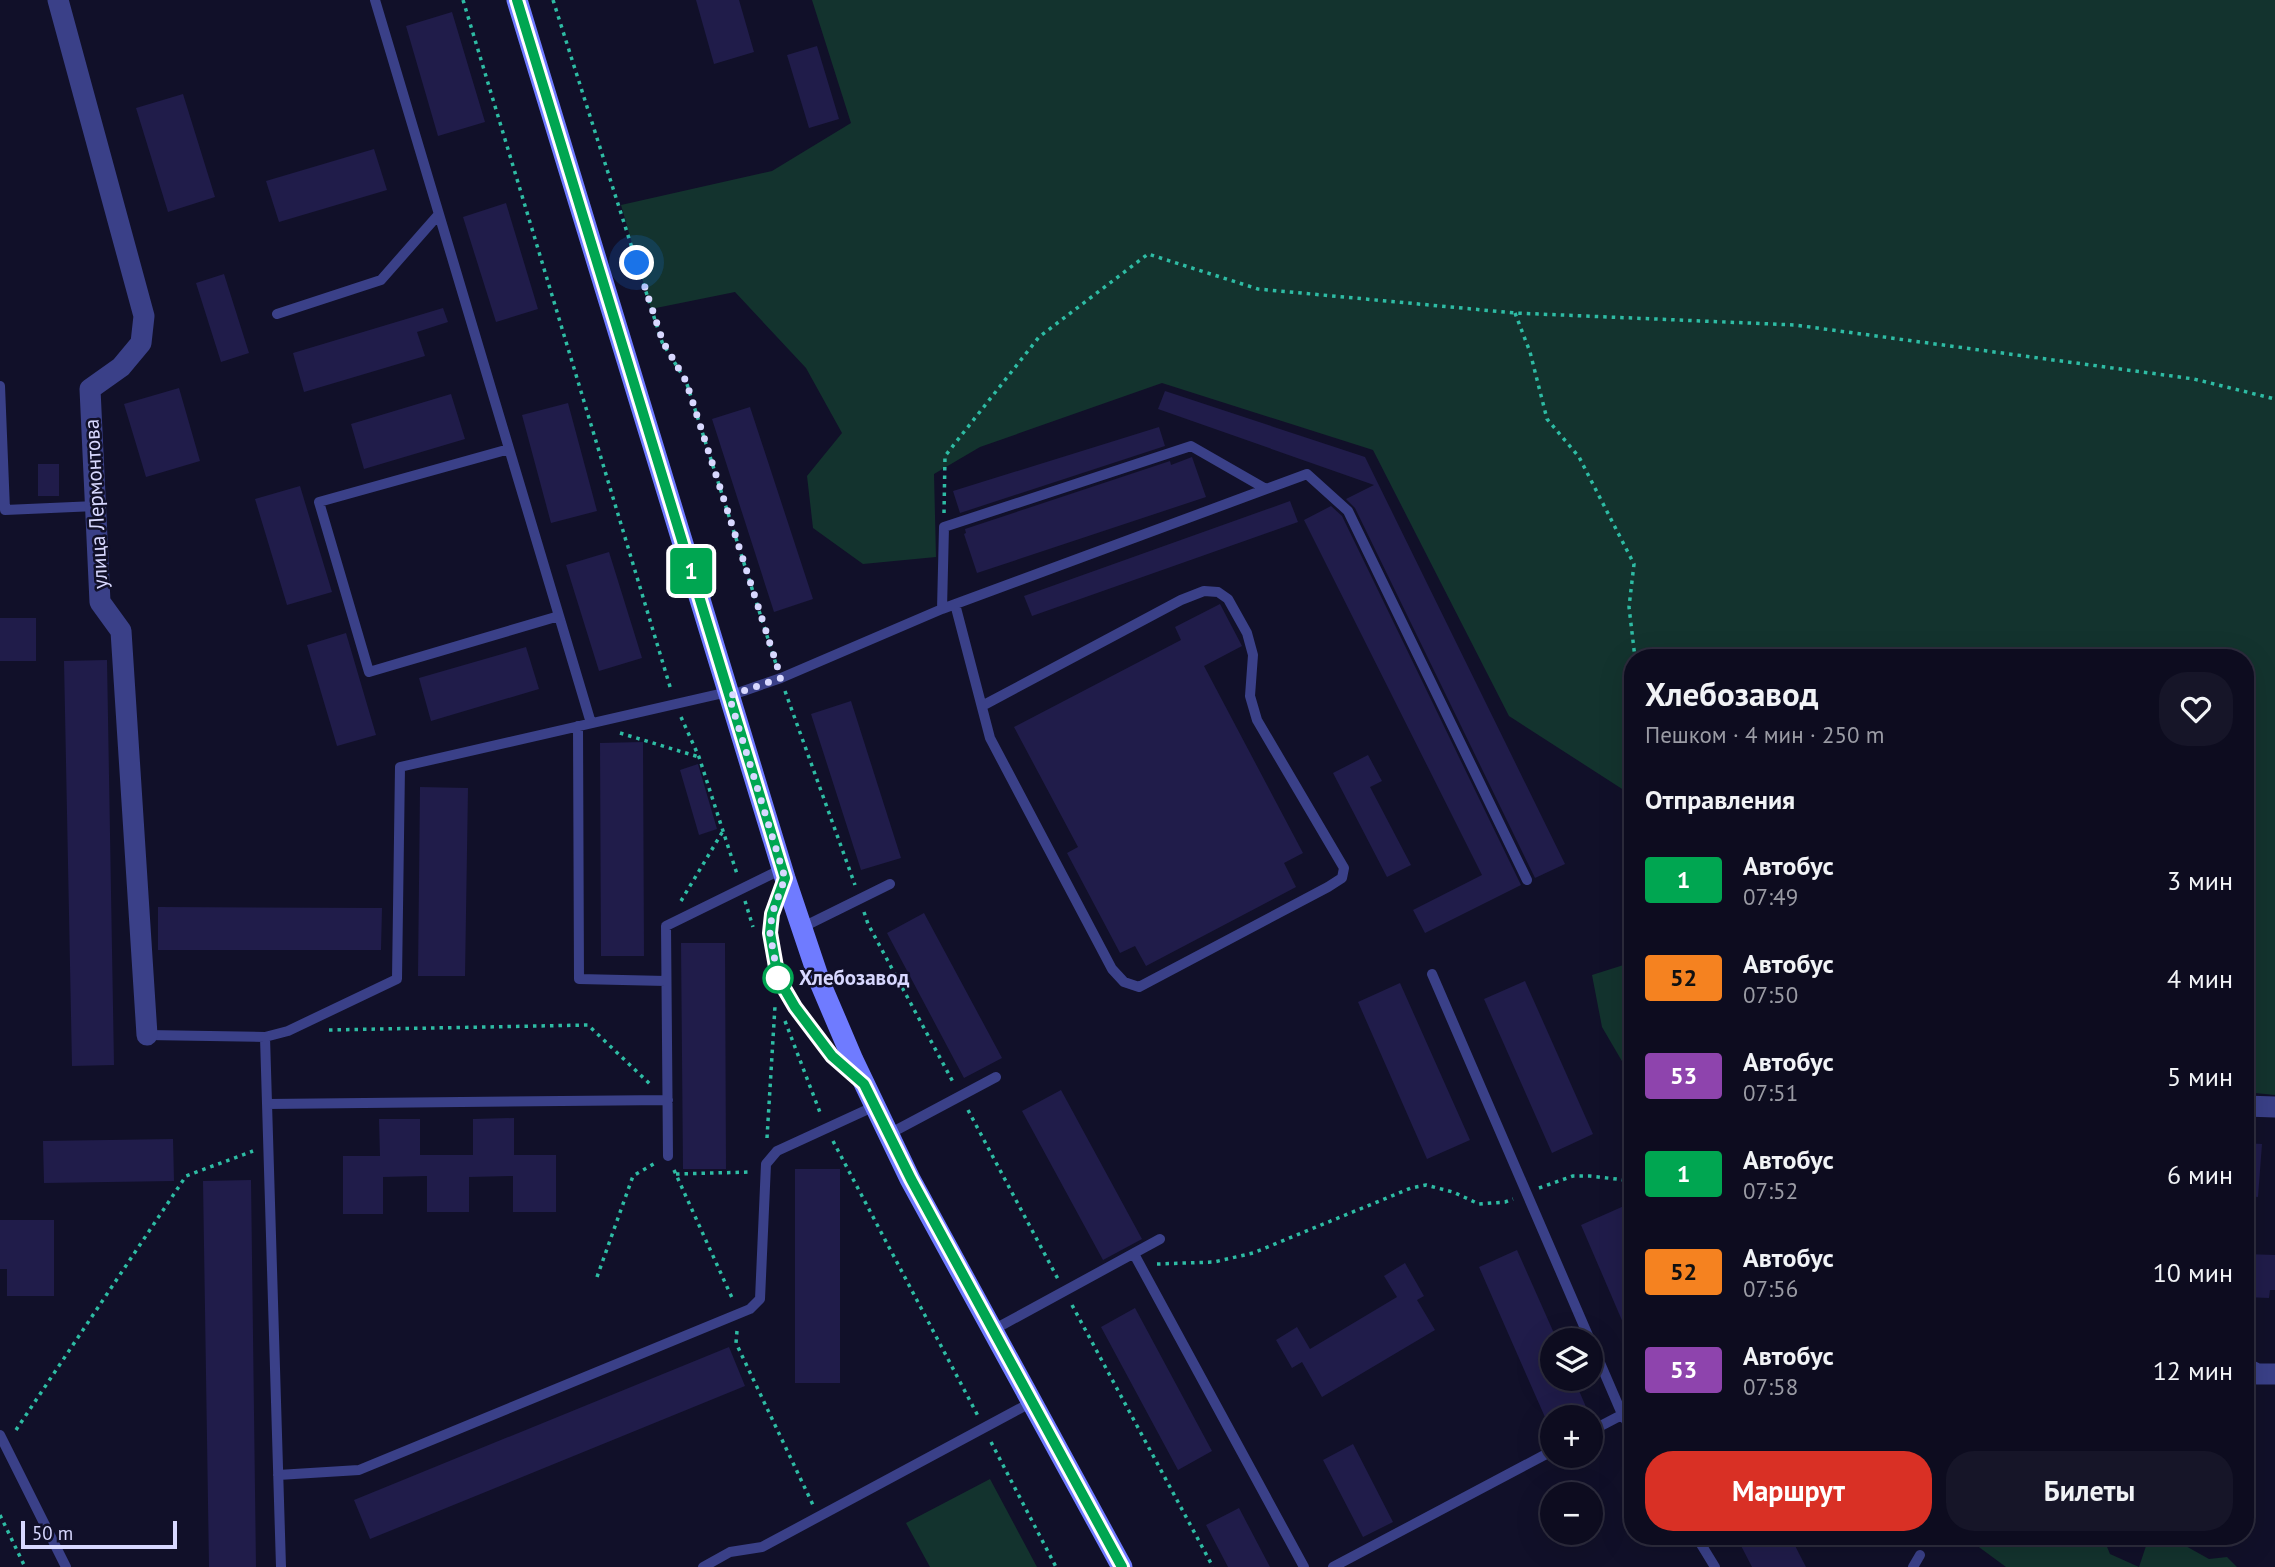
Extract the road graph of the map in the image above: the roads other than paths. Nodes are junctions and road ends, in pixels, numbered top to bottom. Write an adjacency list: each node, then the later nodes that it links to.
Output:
1 (58, 0): 9 (street, улица Лермонтова)
2 (375, 0): 4 (lane)
3 (517, 0): 13 (street)
4 (439, 214): 5 (lane); 7 (lane)
5 (277, 314)
6 (0, 386): 9 (lane)
7 (509, 449): 12 (lane); 12 (lane)
8 (1266, 489): 10 (lane); 11 (lane); 18 (lane)
9 (96, 506): 23 (street, улица Лермонтова)
10 (956, 604): 11 (lane); 14 (lane)
11 (942, 609): 13 (lane)
12 (559, 616): 15 (lane)
13 (729, 694): 15 (lane); 17 (street)
14 (982, 706): 14 (lane)
15 (591, 723): 16 (lane)
16 (578, 726): 22 (lane); 24 (lane)
17 (783, 873): 20 (street); 22 (lane); 26 (lane)
18 (1527, 880)
19 (890, 884): 20 (lane)
20 (801, 928): 26 (street)
21 (1432, 974): 36 (lane)
22 (666, 982): 27 (lane)
23 (147, 1035): 24 (lane)
24 (265, 1037): 28 (lane)
25 (996, 1077): 32 (lane)
26 (864, 1084): 29 (street)
27 (668, 1100): 28 (lane); 33 (lane)
28 (267, 1104): 47 (lane)
29 (875, 1106): 32 (street); 47 (lane)
30 (2254, 1106): 31 (street)
31 (2275, 1107)
32 (889, 1134): 37 (street)
33 (668, 1156)
34 (1160, 1239): 35 (lane)
35 (1136, 1258): 37 (lane); 54 (lane)
36 (1584, 1328)
37 (993, 1330): 41 (street)
38 (1603, 1371): 42 (lane)
39 (2254, 1372): 40 (street)
40 (2275, 1374)
41 (1032, 1402): 52 (lane); 53 (street)
42 (1622, 1414): 43 (lane); 44 (lane)
43 (1624, 1417)
44 (1603, 1424)
45 (0, 1435): 50 (lane)
46 (1540, 1457): 55 (lane)
47 (278, 1475): 51 (lane)
48 (1702, 1545): 56 (lane)
49 (1920, 1555): 57 (lane)
50 (66, 1567)
51 (281, 1567)
52 (703, 1567)
53 (1122, 1567)
54 (1304, 1567)
55 (1333, 1567)
56 (1715, 1567)
57 (1913, 1567)

